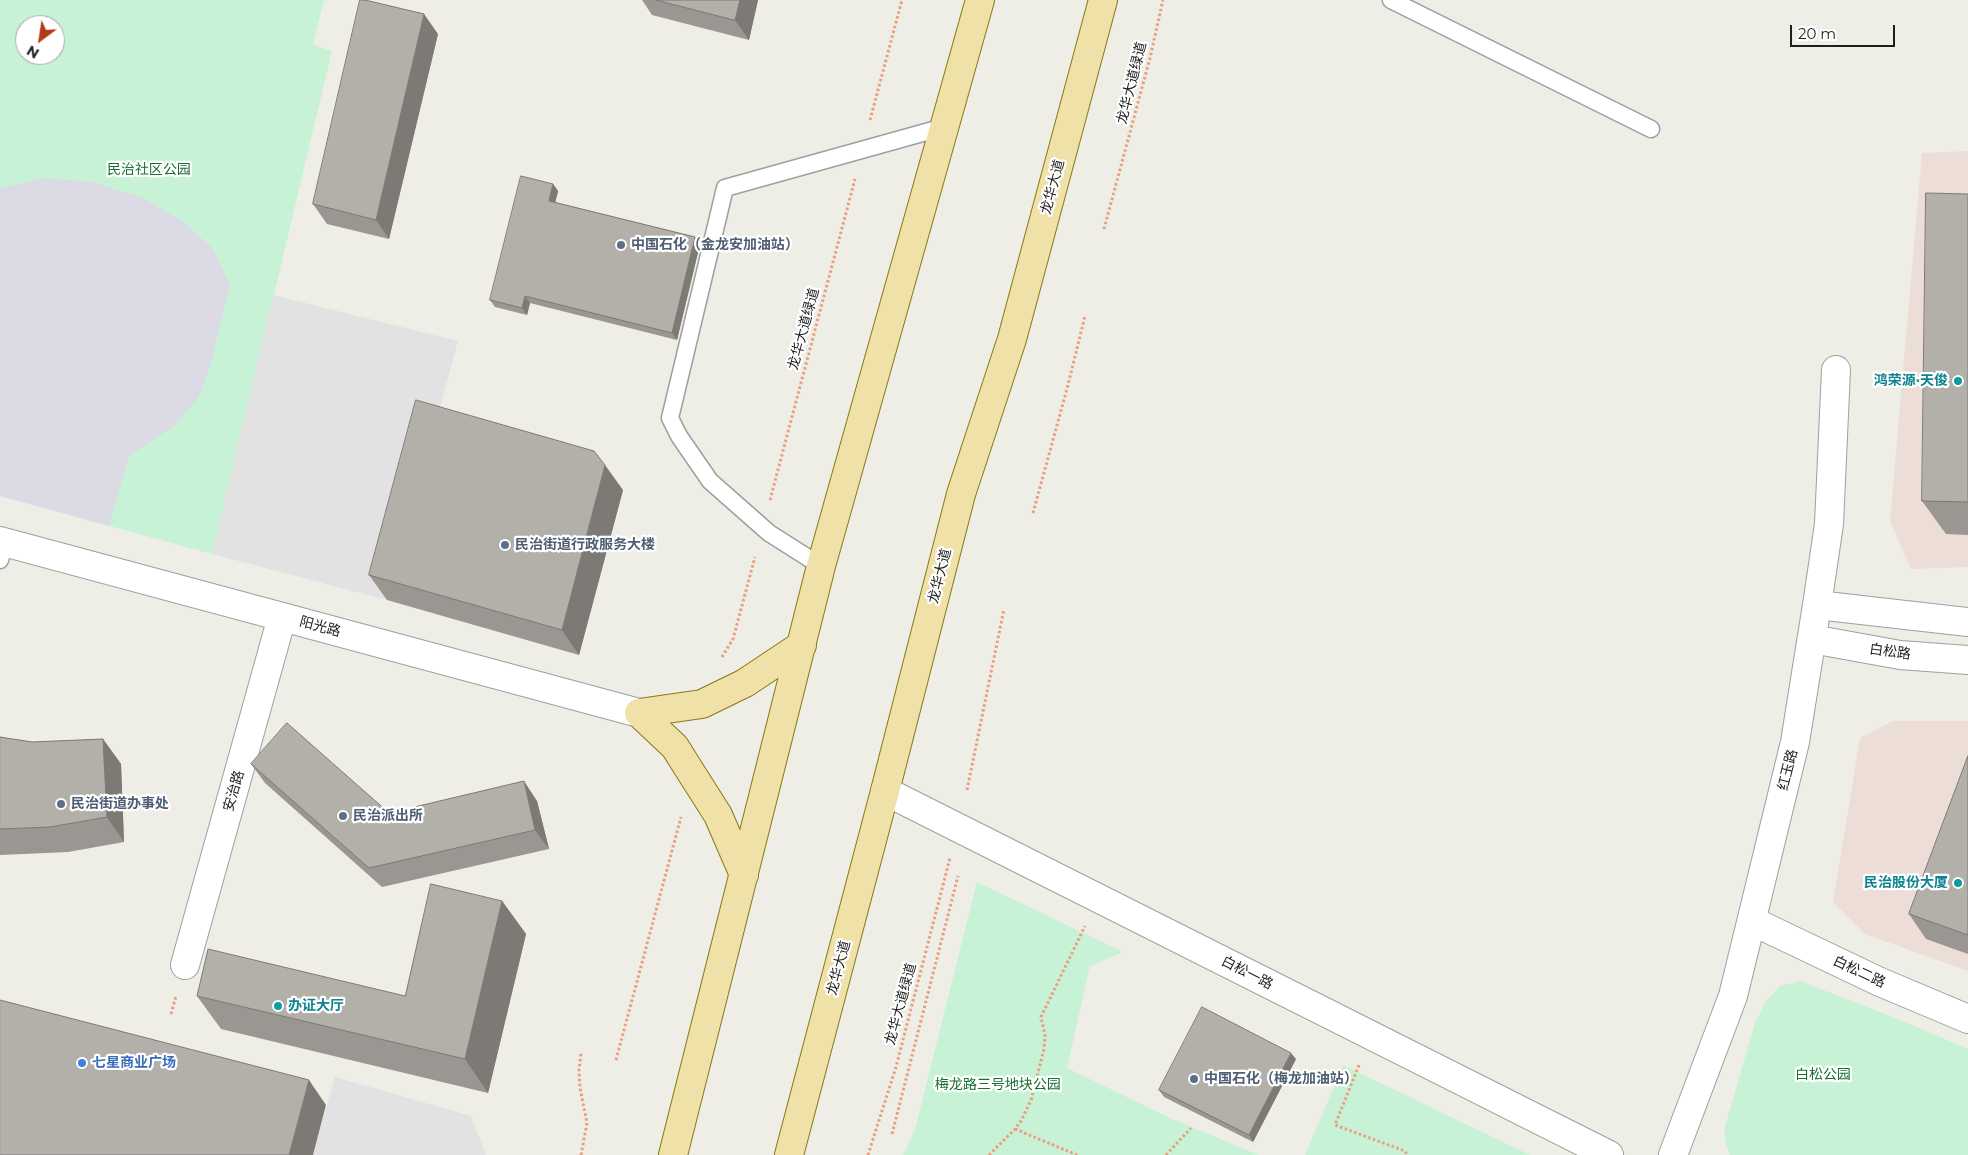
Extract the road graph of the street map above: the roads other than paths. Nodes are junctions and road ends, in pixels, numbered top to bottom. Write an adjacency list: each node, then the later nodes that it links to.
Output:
1 (980, 0): 4 (main road)
2 (1103, 0): 16 (main road, 龙华大道)
3 (1390, 0): 5 (lane)
4 (944, 127): 8 (main road); 8 (lane)
5 (1651, 129)
6 (1836, 370): 9 (street, 红玉路)
7 (2, 547): 10 (street, 阳光路)
8 (821, 566): 13 (main road)
9 (1817, 605): 11 (street); 12 (street, 红玉路)
10 (282, 617): 15 (street, 阳光路); 19 (street, 安治路)
11 (1968, 622)
12 (1812, 639): 14 (street, 白松路); 18 (street, 红玉路)
13 (802, 645): 15 (main road); 17 (main road)
14 (1968, 660)
15 (639, 713): 17 (main road)
16 (885, 791): 22 (main road, 龙华大道); 23 (street, 白松一路)
17 (744, 875): 21 (main road)
18 (1752, 921): 20 (street, 白松二路); 24 (street, 红玉路)
19 (185, 965)
20 (1968, 1019)
21 (673, 1155)
22 (789, 1155)
23 (1609, 1155)
24 (1673, 1155)

